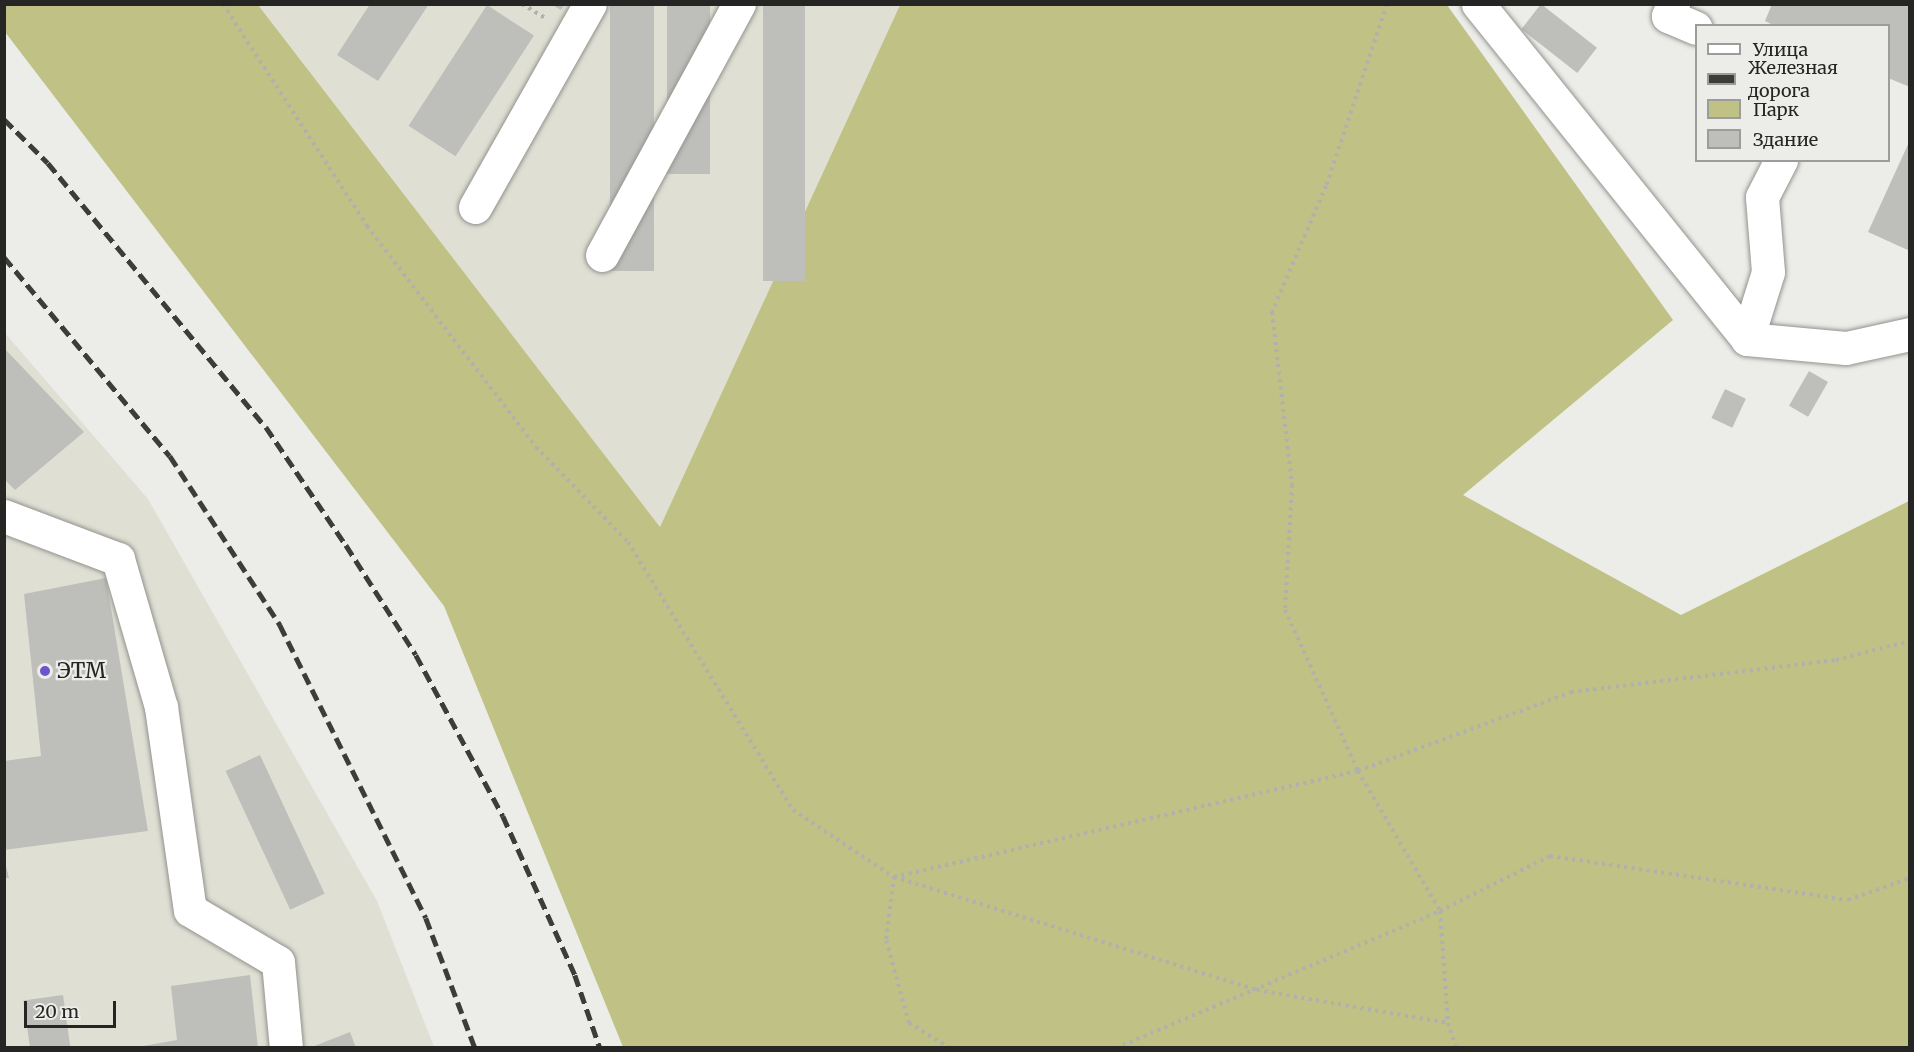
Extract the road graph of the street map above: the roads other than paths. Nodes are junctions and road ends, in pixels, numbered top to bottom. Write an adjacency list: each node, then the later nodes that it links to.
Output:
1 (590, 4): 7 (lane)
2 (739, 4): 8 (lane)
3 (1478, 4): 10 (lane)
4 (1673, 4): 5 (lane)
5 (1695, 28)
6 (1780, 162): 10 (lane)
7 (475, 207)
8 (602, 255)
9 (1910, 334): 10 (lane)
10 (1747, 339)
11 (4, 516): 12 (lane)
12 (286, 1047)

